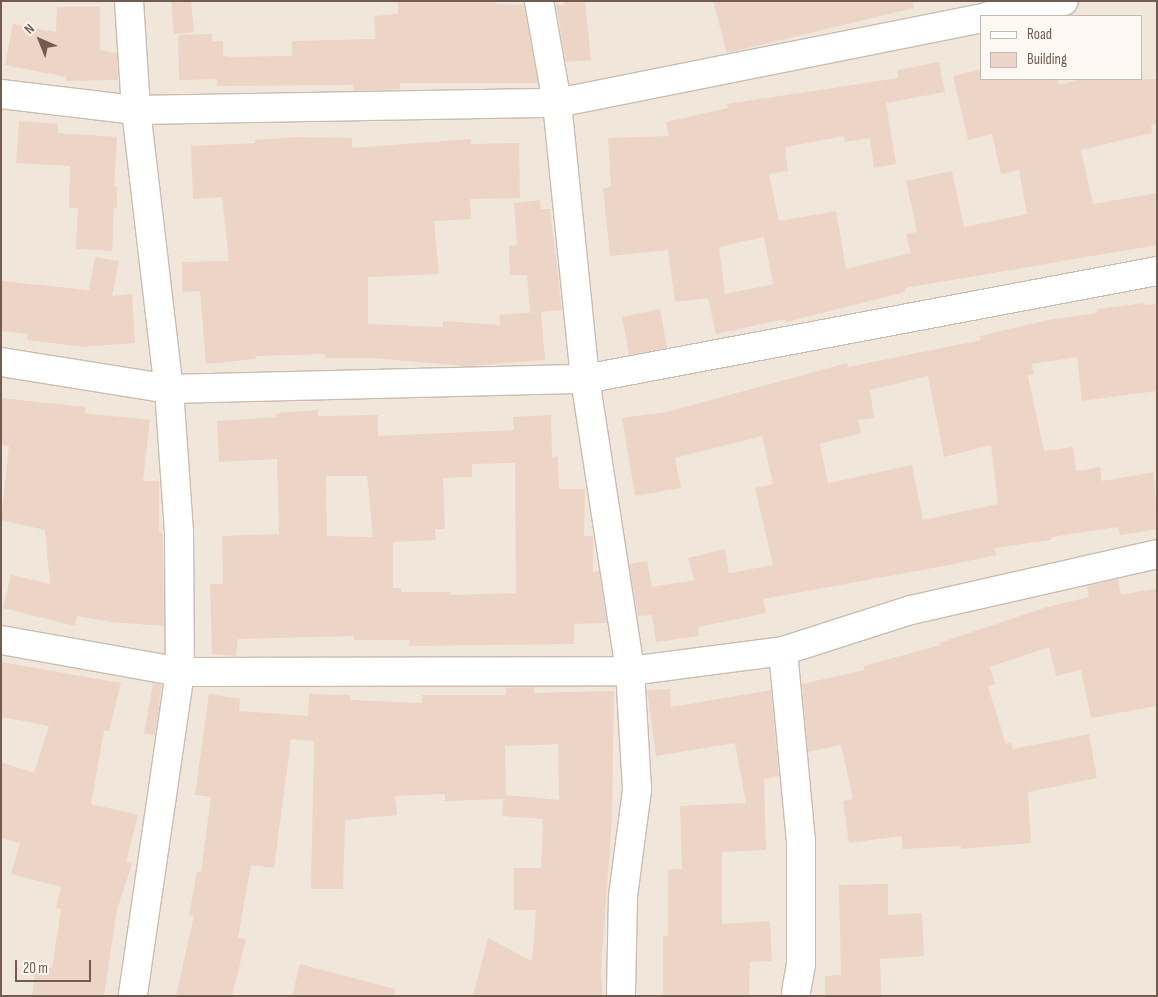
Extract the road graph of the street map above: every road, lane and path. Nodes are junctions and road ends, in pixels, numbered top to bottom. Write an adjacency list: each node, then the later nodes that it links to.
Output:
1 (129, 1): 8 (street)
2 (539, 1): 7 (street)
3 (1064, 1): 4 (street)
4 (994, 15)
5 (980, 18): 7 (street)
6 (1, 94): 8 (street)
7 (557, 103): 8 (street); 11 (street)
8 (136, 110): 12 (street)
9 (1157, 271): 11 (street)
10 (1, 362): 12 (street)
11 (586, 379): 12 (street); 16 (street)
12 (169, 389): 17 (street)
13 (1157, 554): 15 (street)
14 (1, 640): 17 (street)
15 (783, 652): 16 (street); 18 (street)
16 (630, 671): 17 (street); 20 (street)
17 (180, 672): 19 (street)
18 (796, 992)
19 (133, 996)
20 (621, 996)

